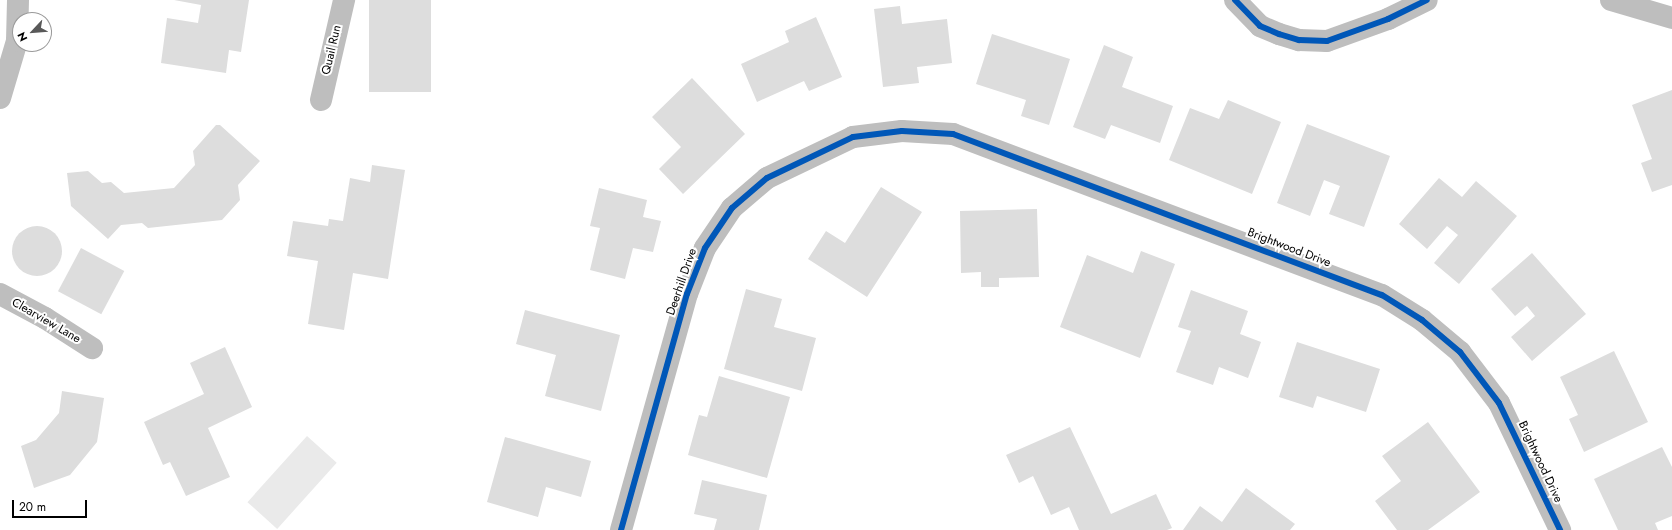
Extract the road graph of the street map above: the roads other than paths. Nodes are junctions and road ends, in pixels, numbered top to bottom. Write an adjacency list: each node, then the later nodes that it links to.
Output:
1 (18, 0): 7 (street)
2 (344, 0): 8 (street, Quail Run)
3 (1235, 0): 4 (street)
4 (1427, 0)
5 (1611, 0): 6 (street)
6 (1672, 18)
7 (0, 98)
8 (321, 100)
9 (902, 131): 12 (street, Deerhill Drive); 13 (street, Brightwood Drive)
10 (0, 294): 11 (street, Clearview Lane)
11 (92, 348)
12 (621, 530)
13 (1560, 530)

